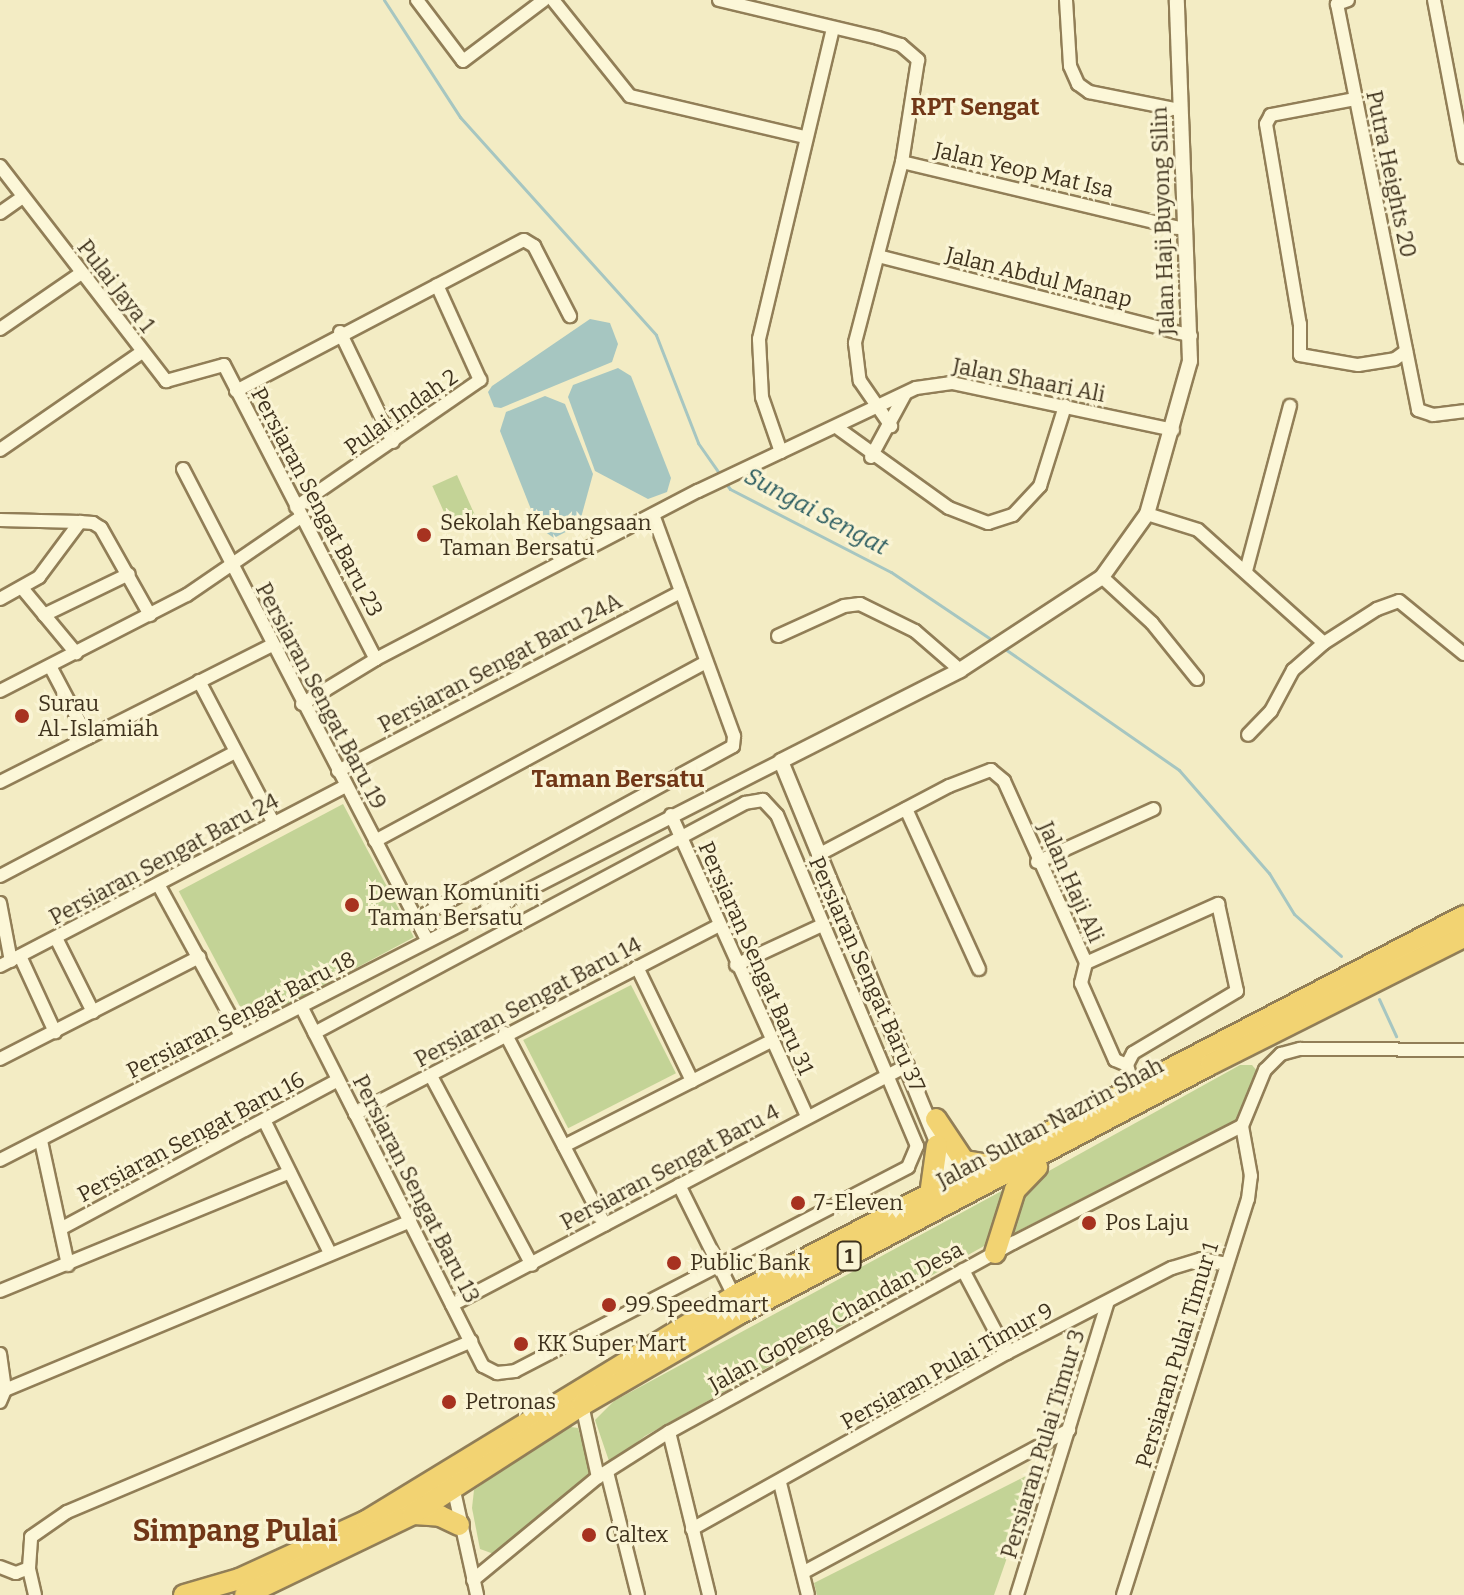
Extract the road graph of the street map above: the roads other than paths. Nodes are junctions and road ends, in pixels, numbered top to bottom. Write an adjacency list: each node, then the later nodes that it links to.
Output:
1 (417, 0): 2 (street)
2 (544, 0)
3 (553, 0): 12 (street)
4 (719, 0): 9 (street)
5 (1066, 0): 11 (street)
6 (1177, 0): 11 (street, Jalan Haji Buyong Silin)
7 (1434, 0): 13 (street)
8 (1342, 2): 10 (street, Putra Heights 20)
9 (833, 29): 12 (street); 14 (street)
10 (1355, 99): 26 (street, Putra Heights 20); 26 (street)
11 (1180, 110): 18 (street, Jalan Haji Buyong Silin)
12 (805, 137): 40 (street)
13 (1464, 157)
14 (902, 162): 18 (street, Jalan Yeop Mat Isa); 19 (street)
15 (0, 166): 16 (street, Pulai Jaya 1)
16 (23, 197): 17 (street); 20 (street, Pulai Jaya 1)
17 (0, 213)
18 (1184, 229): 25 (street, Jalan Haji Buyong Silin)
19 (878, 256): 25 (street, Jalan Abdul Manap); 33 (street)
20 (80, 274): 23 (street); 27 (street, Pulai Jaya 1)
21 (437, 285): 22 (street); 24 (street); 38 (street, Pulai Indah 2)
22 (570, 316)
23 (0, 329)
24 (340, 332): 29 (street); 38 (street)
25 (1191, 336): 37 (street, Jalan Haji Buyong Silin)
26 (1406, 351): 34 (street, Putra Heights 20)
27 (142, 352): 28 (street, Pulai Jaya 1); 39 (street)
28 (223, 363): 29 (street, Persiaran Sengat Baru 23)
29 (236, 391): 43 (street, Persiaran Sengat Baru 23)
30 (905, 394): 31 (street, Jalan Shaari Ali); 33 (street, Jalan Shaari Ali); 35 (street)
31 (1065, 406): 37 (street, Jalan Shaari Ali); 41 (street)
32 (1290, 406): 49 (street)
33 (877, 407): 35 (street); 36 (street, Jalan Shaari Ali)
34 (1464, 411)
35 (891, 426): 41 (street)
36 (839, 429): 40 (street, Jalan Shaari Ali); 41 (street)
37 (1173, 430): 44 (street, Jalan Haji Buyong Silin)
38 (393, 442): 43 (street, Pulai Indah 2)
39 (0, 450)
40 (781, 452): 45 (street, Jalan Shaari Ali)
41 (871, 457)
42 (183, 469): 48 (street, Persiaran Sengat Baru 19)
43 (299, 512): 48 (street, Pulai Indah 2); 62 (street, Persiaran Sengat Baru 23)
44 (1147, 514): 49 (street); 51 (street, Jalan Haji Buyong Silin)
45 (653, 515): 53 (street); 62 (street, Jalan Shaari Ali)
46 (0, 520): 47 (street)
47 (80, 522): 50 (street); 52 (street)
48 (232, 567): 56 (street, Pulai Indah 2); 59 (street, Persiaran Sengat Baru 19)
49 (1246, 571): 58 (street)
50 (129, 574): 55 (street); 56 (street)
51 (1102, 577): 65 (street, Jalan Haji Buyong Silin); 66 (street)
52 (22, 588): 54 (street); 55 (street)
53 (681, 592): 63 (street); 74 (street, Persiaran Sengat Baru 24A)
54 (0, 599)
55 (44, 615): 60 (street)
56 (150, 615): 60 (street, Pulai Indah 2)
57 (778, 636): 65 (street)
58 (1324, 643): 61 (street); 70 (street)
59 (272, 645): 67 (street); 69 (street, Persiaran Sengat Baru 19)
60 (76, 653): 64 (street, Pulai Indah 2)
61 (1464, 654)
62 (376, 659): 69 (street, Jalan Shaari Ali)
63 (706, 662): 82 (street); 89 (street)
64 (50, 666): 68 (street, Pulai Indah 2); 71 (street)
65 (960, 670): 73 (street, Jalan Haji Buyong Silin)
66 (1197, 679)
67 (199, 681): 71 (street); 72 (street)
68 (0, 691)
69 (302, 704): 74 (street, Persiaran Sengat Baru 19)
70 (1248, 735)
71 (88, 738): 75 (street)
72 (235, 752): 80 (street); 85 (street)
73 (781, 761): 79 (street, Persiaran Sengat Baru 18); 83 (street)
74 (338, 771): 76 (street, Persiaran Sengat Baru 19)
75 (0, 782)
76 (346, 786): 80 (street, Persiaran Sengat Baru 24); 82 (street, Persiaran Sengat Baru 19)
77 (906, 809): 83 (street, Jalan Haji Ali); 84 (street, Jalan Haji Ali); 100 (street)
78 (1154, 809): 84 (street)
79 (671, 815): 81 (street, Persiaran Sengat Baru 31); 94 (street, Persiaran Sengat Baru 18)
80 (274, 824): 86 (street, Persiaran Sengat Baru 24)
81 (681, 839): 90 (street, Persiaran Sengat Baru 31); 91 (street, Persiaran Sengat Baru 37); 105 (street)
82 (375, 841): 89 (street, Persiaran Sengat Baru 19)
83 (818, 855): 113 (street)
84 (1037, 862): 97 (street, Jalan Haji Ali)
85 (0, 876)
86 (159, 886): 93 (street, Persiaran Sengat Baru 24); 95 (street)
87 (0, 903): 96 (street)
88 (1464, 916): 101 (highway, Jalan Sultan Nazrin Shah / 1)
89 (416, 919): 94 (street, Persiaran Sengat Baru 19)
90 (718, 926): 98 (street, Persiaran Sengat Baru 31); 99 (street, Persiaran Sengat Baru 14)
91 (820, 926): 98 (street); 116 (street, Persiaran Sengat Baru 37)
92 (1464, 937): 109 (highway, Jalan Sultan Nazrin Shah / 1)
93 (56, 938): 96 (street, Persiaran Sengat Baru 24); 103 (street)
94 (427, 940): 102 (street, Persiaran Sengat Baru 18)
95 (199, 957): 103 (street); 107 (street)
96 (10, 961): 104 (street)
97 (1086, 963): 114 (street); 114 (street, Jalan Haji Ali)
98 (736, 965): 108 (street, Persiaran Sengat Baru 31)
99 (637, 967): 106 (street, Persiaran Sengat Baru 14); 119 (street)
100 (979, 969)
101 (1300, 1001): 109 (highway); 111 (highway, Jalan Sultan Nazrin Shah / 1)
102 (302, 1008): 105 (street, Persiaran Sengat Baru 13); 107 (street, Persiaran Sengat Baru 18)
103 (93, 1012): 104 (street)
104 (55, 1032): 112 (street)
105 (315, 1033): 118 (street, Persiaran Sengat Baru 13)
106 (505, 1033): 117 (street, Persiaran Sengat Baru 14); 129 (street)
107 (241, 1036): 126 (street, Persiaran Sengat Baru 18)
108 (771, 1041): 119 (street); 123 (street, Persiaran Sengat Baru 31)
109 (1255, 1041): 111 (highway); 115 (street); 127 (highway, Jalan Sultan Nazrin Shah / 1)
110 (1464, 1050): 115 (street)
111 (1196, 1052): 120 (highway, Jalan Sultan Nazrin Shah / 1)
112 (0, 1059)
113 (908, 1065): 116 (street, Persiaran Sengat Baru 4); 121 (street)
114 (1127, 1065): 120 (street)
115 (1265, 1070): 125 (street)
116 (889, 1075): 123 (street, Persiaran Sengat Baru 4); 145 (street, Persiaran Sengat Baru 37)
117 (431, 1076): 122 (street, Persiaran Sengat Baru 14); 144 (street)
118 (338, 1080): 122 (street, Persiaran Sengat Baru 13); 124 (street, Persiaran Sengat Baru 16)
119 (692, 1081): 129 (street)
120 (1133, 1086): 131 (highway, Jalan Sultan Nazrin Shah / 1)
121 (931, 1112): 128 (street); 131 (highway); 133 (street)
122 (355, 1114): 136 (street, Persiaran Sengat Baru 13)
123 (807, 1116): 134 (street, Persiaran Sengat Baru 4)
124 (264, 1120): 132 (street); 138 (street, Persiaran Sengat Baru 16)
125 (1242, 1126): 140 (street, Jalan Gopeng Chandan Desa); 142 (street, Persiaran Pulai Timur 1)
126 (41, 1141): 130 (street, Persiaran Sengat Baru 18); 138 (street)
127 (1064, 1143): 133 (highway); 140 (highway); 141 (highway, Jalan Sultan Nazrin Shah / 1)
128 (937, 1145): 133 (street); 135 (highway)
129 (564, 1146): 137 (street)
130 (0, 1160)
131 (988, 1165): 133 (highway, Jalan Sultan Nazrin Shah / 1)
132 (290, 1172): 139 (street); 143 (street)
133 (959, 1183): 135 (highway, Jalan Sultan Nazrin Shah / 1); 141 (highway)
134 (679, 1185): 137 (street, Persiaran Sengat Baru 4); 145 (street)
135 (930, 1195): 148 (highway, Jalan Sultan Nazrin Shah / 1)
136 (410, 1221): 139 (street); 150 (street, Persiaran Sengat Baru 13)
137 (605, 1225): 144 (street, Persiaran Sengat Baru 4)
138 (62, 1228): 143 (street)
139 (330, 1253): 154 (street)
140 (995, 1253): 146 (street, Jalan Gopeng Chandan Desa)
141 (837, 1262): 155 (highway, Jalan Sultan Nazrin Shah / 1)
142 (1227, 1264): 149 (street, Persiaran Pulai Timur 9); 178 (street, Persiaran Pulai Timur 1)
143 (68, 1265): 147 (street)
144 (532, 1265): 150 (street, Persiaran Sengat Baru 4)
145 (720, 1268): 148 (street); 151 (street, Persiaran Sengat Baru 13)
146 (963, 1270): 152 (street); 157 (street, Jalan Gopeng Chandan Desa)
147 (0, 1291)
148 (734, 1296): 158 (highway, Jalan Sultan Nazrin Shah / 1)
149 (1107, 1304): 152 (street, Persiaran Pulai Timur 9); 156 (street, Persiaran Pulai Timur 3)
150 (452, 1305): 151 (street, Persiaran Sengat Baru 13)
151 (471, 1341): 167 (street)
152 (1007, 1353): 161 (street, Persiaran Pulai Timur 9)
153 (0, 1354): 154 (street)
154 (2, 1396)
155 (582, 1405): 159 (street); 162 (highway, Jalan Sultan Nazrin Shah / 1)
156 (1069, 1430): 168 (street); 177 (street, Persiaran Pulai Timur 3)
157 (669, 1432): 159 (street, Jalan Gopeng Chandan Desa); 165 (street)
158 (460, 1464): 160 (highway, 1); 162 (highway)
159 (603, 1474): 169 (street, Jalan Gopeng Chandan Desa); 174 (street)
160 (429, 1483): 162 (highway); 171 (highway, 1)
161 (780, 1483): 165 (street, Persiaran Pulai Timur 9); 168 (street)
162 (454, 1491): 163 (highway, Jalan Sultan Nazrin Shah / 1); 164 (street)
163 (413, 1514): 164 (highway); 172 (highway, Jalan Sultan Nazrin Shah / 1)
164 (459, 1525): 169 (street)
165 (692, 1529): 175 (street)
166 (0, 1567): 167 (street)
167 (29, 1568): 170 (street)
168 (804, 1572): 176 (street)
169 (473, 1580): 173 (street)
170 (35, 1595)
171 (184, 1595)
172 (245, 1595)
173 (477, 1595)
174 (638, 1595)
175 (709, 1595)
176 (808, 1595)
177 (1017, 1595)
178 (1123, 1595)

